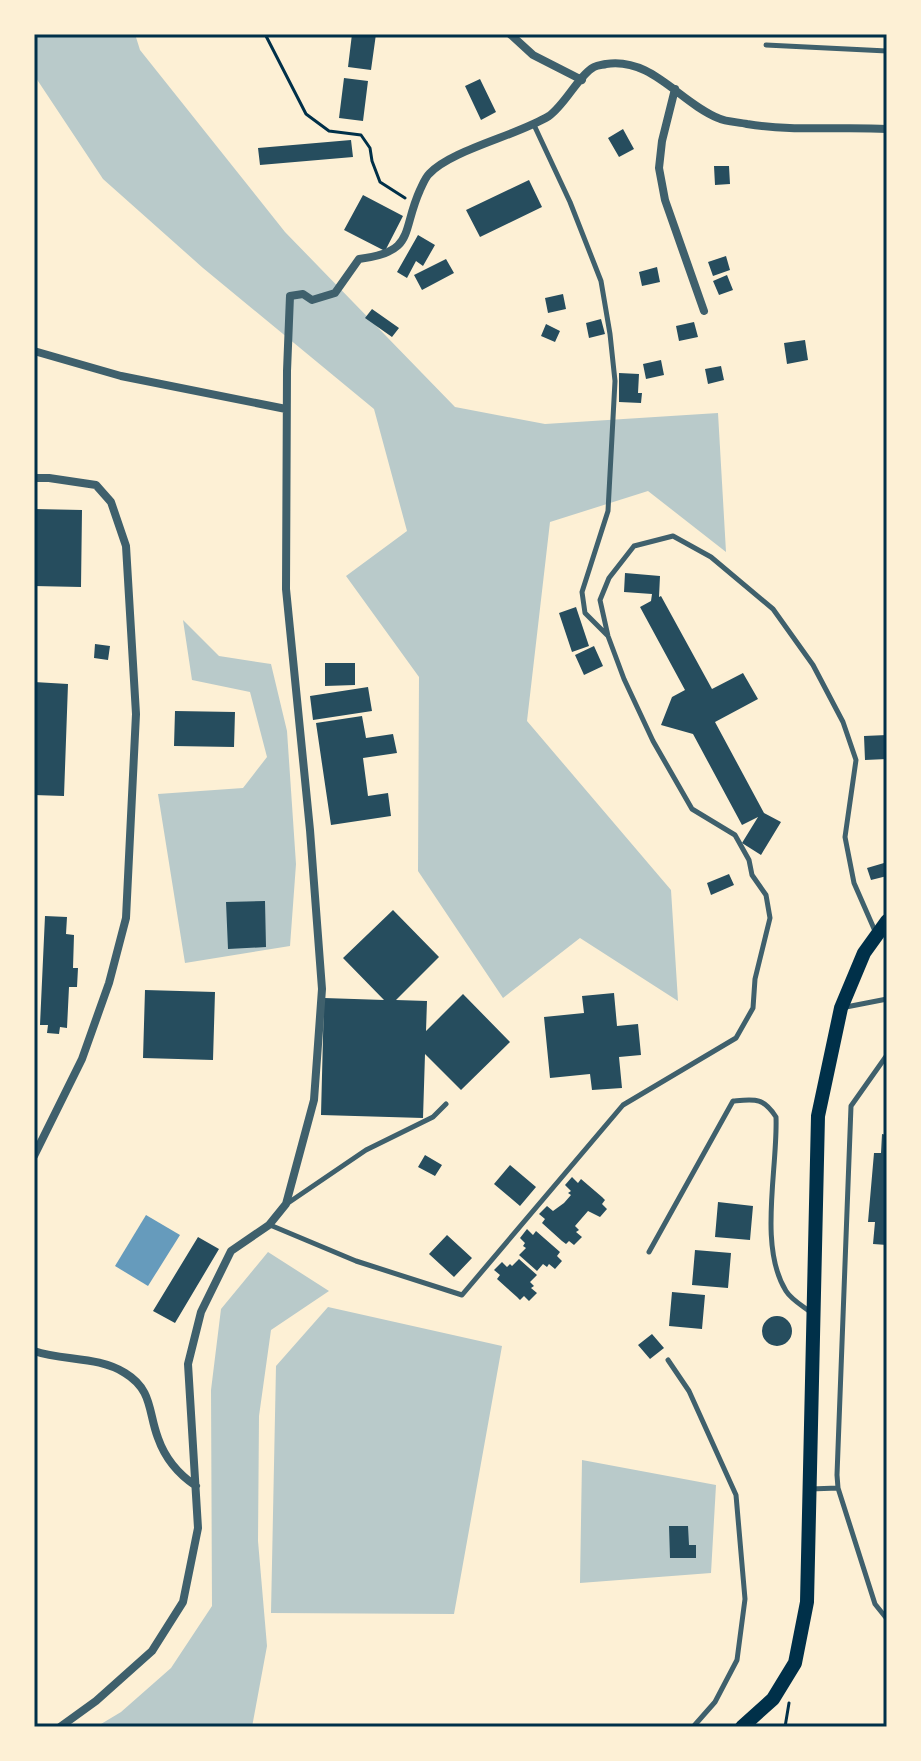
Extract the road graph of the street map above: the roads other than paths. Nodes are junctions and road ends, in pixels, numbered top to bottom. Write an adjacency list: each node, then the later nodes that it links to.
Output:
1 (510, 34): 4 (street)
2 (766, 45): 3 (lane)
3 (887, 51)
4 (582, 80): 5 (street); 6 (street)
5 (675, 89): 7 (street); 8 (street)
6 (534, 125): 10 (street); 12 (lane)
7 (887, 129)
8 (704, 311)
9 (34, 351): 10 (street)
10 (286, 409): 20 (street)
11 (34, 478): 19 (street)
12 (608, 636): 14 (lane); 21 (lane)
13 (887, 921): 14 (main road)
14 (877, 934): 16 (main road)
15 (887, 999): 16 (lane)
16 (841, 1008): 23 (main road)
17 (887, 1055): 27 (lane)
18 (446, 1104): 20 (lane)
19 (34, 1156)
20 (286, 1204): 21 (street)
21 (269, 1225): 26 (street)
22 (649, 1252): 23 (lane)
23 (813, 1314): 28 (main road)
24 (34, 1351): 26 (street)
25 (668, 1360): 31 (lane)
26 (196, 1486): 30 (street)
27 (838, 1488): 28 (lane); 29 (lane)
28 (809, 1489): 32 (main road)
29 (887, 1619)
30 (60, 1727)
31 (693, 1727)
32 (742, 1727)

